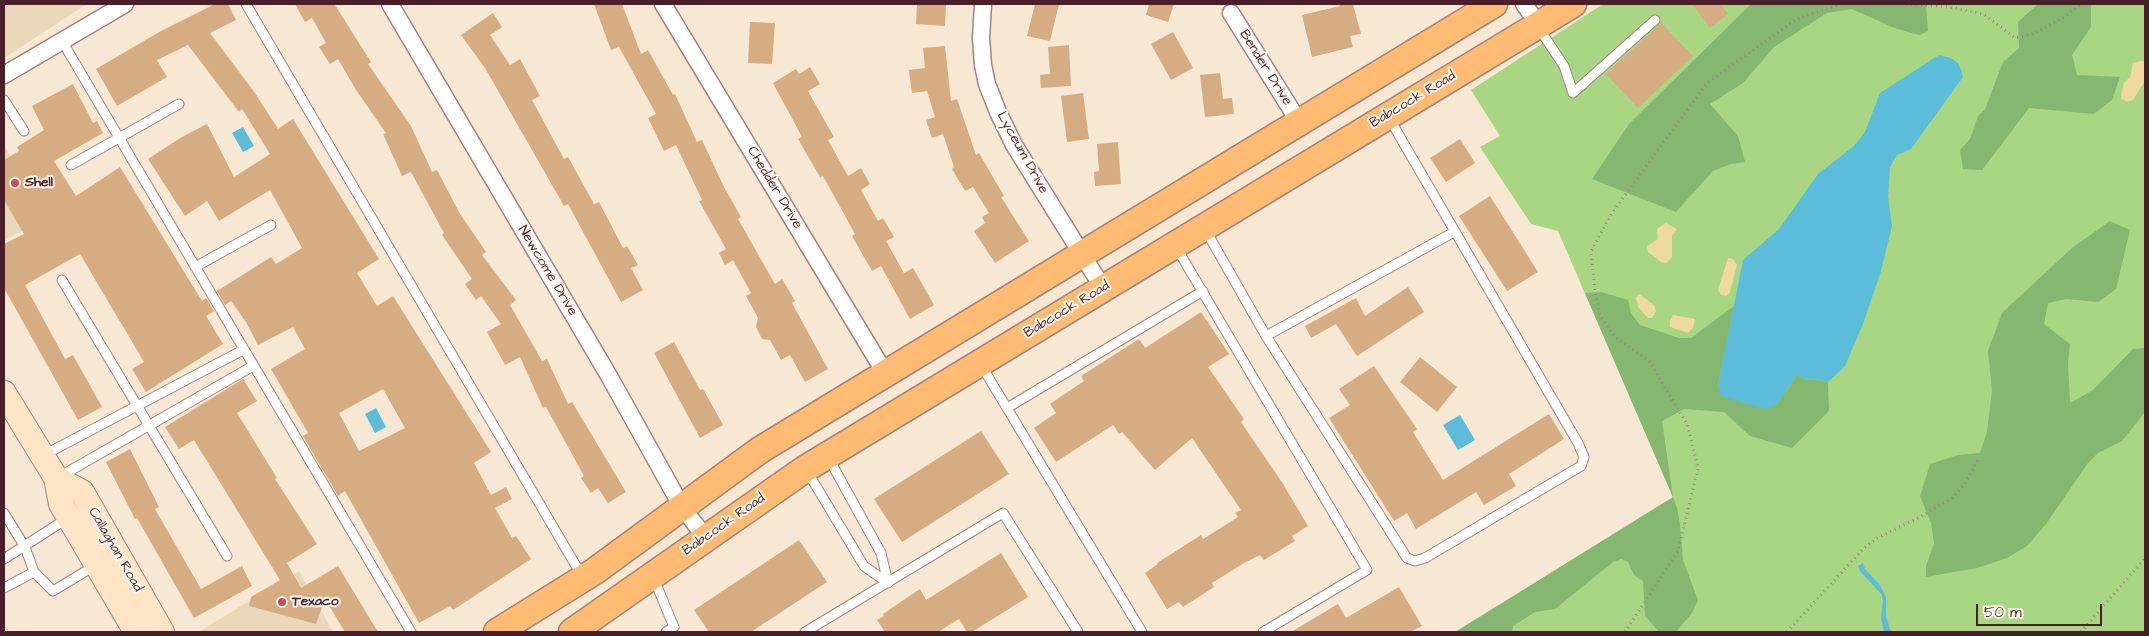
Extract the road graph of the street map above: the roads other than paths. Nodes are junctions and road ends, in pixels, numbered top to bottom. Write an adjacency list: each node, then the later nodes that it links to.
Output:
1 (125, 4): 11 (street)
2 (246, 4): 52 (lane)
3 (390, 4): 42 (street, Newcome Drive)
4 (663, 4): 33 (street, Chedder Drive)
5 (982, 4): 24 (street, Lyceum Drive)
6 (1494, 4): 16 (main road)
7 (1572, 4): 9 (main road, Babcock Road)
8 (1231, 13): 16 (street, Bender Drive)
9 (1533, 18): 10 (lane); 15 (main road, Babcock Road)
10 (1655, 20)
11 (62, 41): 12 (street); 18 (lane)
12 (4, 75)
13 (4, 100): 17 (lane)
14 (179, 104): 18 (lane)
15 (1388, 116): 21 (main road, Babcock Road); 22 (lane)
16 (1299, 122): 24 (main road)
17 (24, 132)
18 (119, 138): 19 (lane); 25 (lane)
19 (71, 165)
20 (271, 225): 25 (lane)
21 (1204, 227): 23 (main road, Babcock Road); 29 (lane)
22 (1454, 232): 29 (lane); 29 (lane)
23 (1174, 245): 27 (main road, Babcock Road); 28 (lane)
24 (1081, 254): 27 (street, Lyceum Drive); 33 (main road)
25 (195, 267): 30 (lane)
26 (62, 280): 35 (lane)
27 (1103, 288): 31 (main road, Babcock Road)
28 (1203, 291): 36 (lane); 64 (lane)
29 (1266, 336)
30 (243, 350): 32 (lane); 35 (lane)
31 (980, 362): 36 (lane); 38 (main road, Babcock Road)
32 (253, 366): 37 (lane); 58 (lane)
33 (885, 373): 42 (main road)
34 (4, 393): 39 (main road, Callaghan Road)
35 (138, 406): 37 (lane); 39 (lane)
36 (1007, 408): 63 (lane)
37 (150, 426): 41 (lane); 47 (lane)
38 (827, 455): 40 (main road, Babcock Road); 53 (lane)
39 (42, 456): 41 (main road, Callaghan Road)
40 (805, 469): 45 (main road, Babcock Road); 53 (lane)
41 (56, 478): 44 (main road, Callaghan Road); 57 (main road, Callaghan Road)
42 (682, 507): 45 (street, Newcome Drive); 52 (main road)
43 (4, 513): 46 (lane)
44 (68, 518): 46 (lane); 49 (main road, Callaghan Road)
45 (705, 537): 51 (main road, Babcock Road)
46 (25, 547): 48 (lane); 50 (lane)
47 (227, 556)
48 (4, 559)
49 (96, 565): 50 (lane); 56 (main road, Callaghan Road)
50 (34, 572): 54 (lane)
51 (653, 576): 55 (main road, Babcock Road); 60 (lane)
52 (583, 578): 59 (main road)
53 (888, 583): 61 (lane); 62 (lane)
54 (4, 588)
55 (586, 626)
56 (132, 630)
57 (162, 632)
58 (411, 632)
59 (497, 632)
60 (666, 632)
61 (805, 632)
62 (1078, 632)
63 (1142, 632)
64 (1263, 632)

